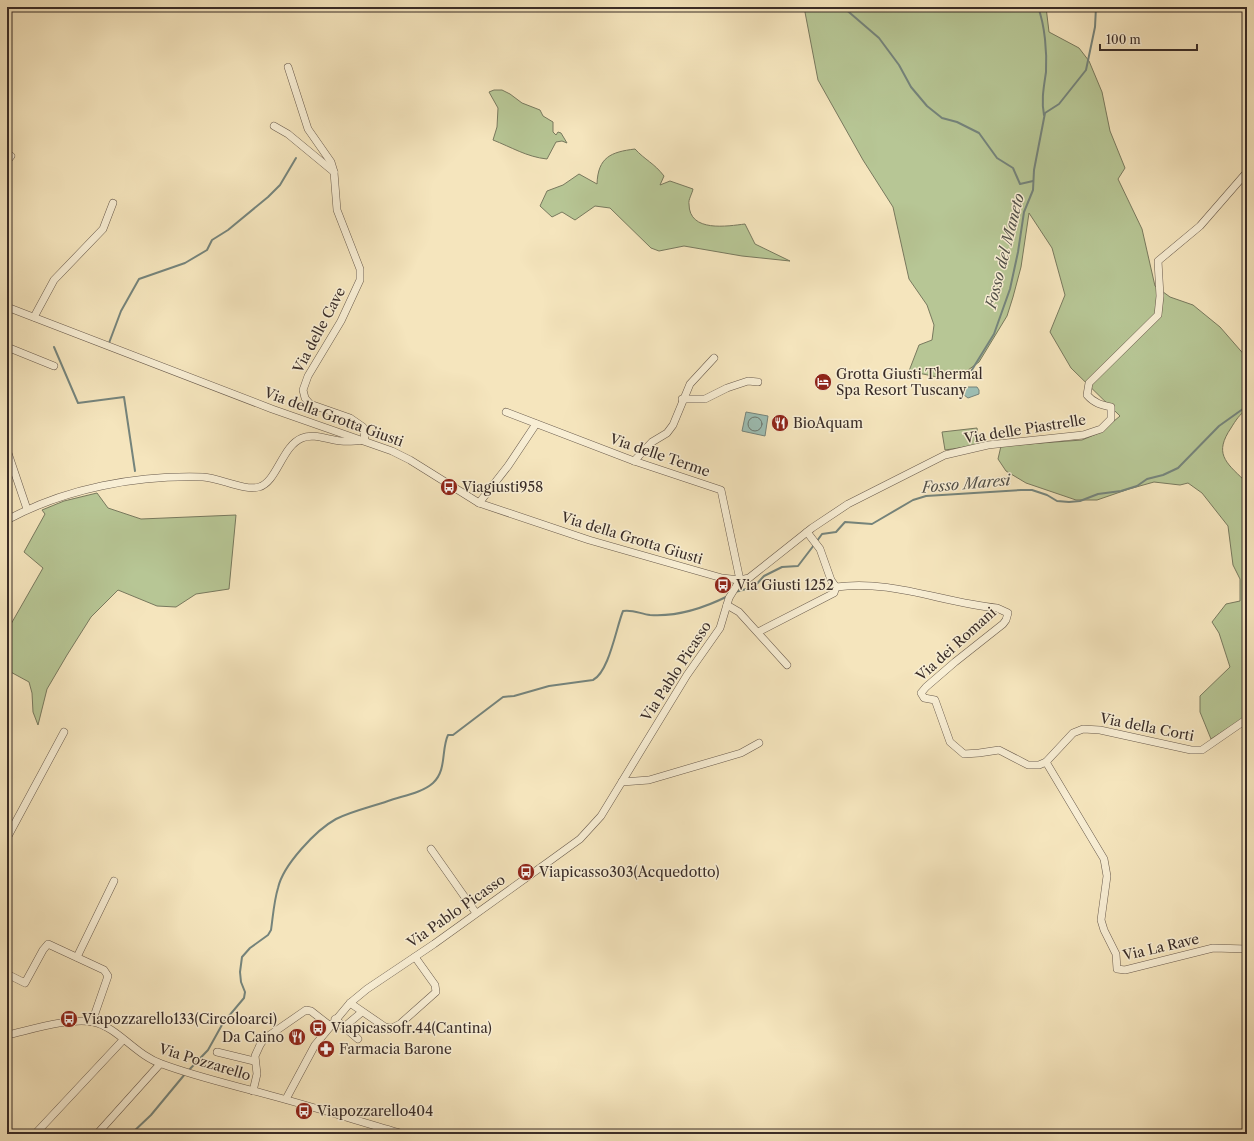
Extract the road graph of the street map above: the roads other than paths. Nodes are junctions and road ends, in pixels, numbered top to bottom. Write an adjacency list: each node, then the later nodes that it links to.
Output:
1 (288, 67): 3 (street, Via delle Cave)
2 (274, 126): 3 (street)
3 (334, 172): 15 (street, Via delle Cave)
4 (1247, 172): 21 (street, Via delle Piastrelle)
5 (113, 203): 7 (street)
6 (7, 307): 7 (street, Via della Grotta Giusti)
7 (34, 317): 15 (street, Via della Grotta Giusti)
8 (7, 347): 10 (street)
9 (714, 358): 12 (street)
10 (54, 366)
11 (758, 382): 12 (street)
12 (682, 399): 17 (street)
13 (506, 412): 14 (street, Via delle Terme)
14 (536, 424): 17 (street, Via delle Terme); 18 (street)
15 (365, 440): 18 (street, Via della Grotta Giusti); 19 (street)
16 (7, 450): 19 (street)
17 (634, 461): 22 (street, Via delle Terme)
18 (479, 503): 22 (street, Via della Grotta Giusti)
19 (27, 509): 20 (street)
20 (7, 520)
21 (807, 532): 22 (street); 23 (street)
22 (740, 580): 24 (street, Via Pablo Picasso)
23 (836, 587): 25 (street); 30 (street, Via dei Romani)
24 (728, 601): 25 (street); 31 (street, Via Pablo Picasso)
25 (758, 632): 26 (street)
26 (787, 665)
27 (1247, 719): 30 (street, Via della Corti)
28 (64, 732): 32 (street)
29 (759, 743): 31 (street)
30 (1046, 762): 36 (street, Via La Rave)
31 (622, 782): 35 (street, Via Pablo Picasso)
32 (7, 838)
33 (431, 849): 35 (street)
34 (114, 881): 37 (street)
35 (476, 913): 38 (street, Via Pablo Picasso)
36 (1247, 950)
37 (77, 957): 39 (street); 43 (street)
38 (415, 957): 40 (street, Via Pablo Picasso); 41 (street)
39 (7, 974)
40 (350, 1003): 41 (street); 42 (street, Via Pablo Picasso)
41 (362, 1012): 45 (street)
42 (335, 1019): 44 (street, Via Pablo Picasso); 45 (street)
43 (92, 1022): 46 (street, Via Pozzarello); 48 (street, Via Pozzarello)
44 (329, 1025): 50 (street); 53 (street, Via Pablo Picasso)
45 (344, 1027): 47 (street)
46 (7, 1035)
47 (358, 1039)
48 (123, 1040): 51 (street, Via Pozzarello); 54 (street)
49 (217, 1052): 50 (street)
50 (254, 1061): 52 (street)
51 (160, 1064): 52 (street, Via Pozzarello); 55 (street)
52 (253, 1091): 53 (street, Via Pozzarello)
53 (286, 1100): 56 (street, Via Pozzarello)
54 (35, 1134)
55 (96, 1134)
56 (403, 1134)

